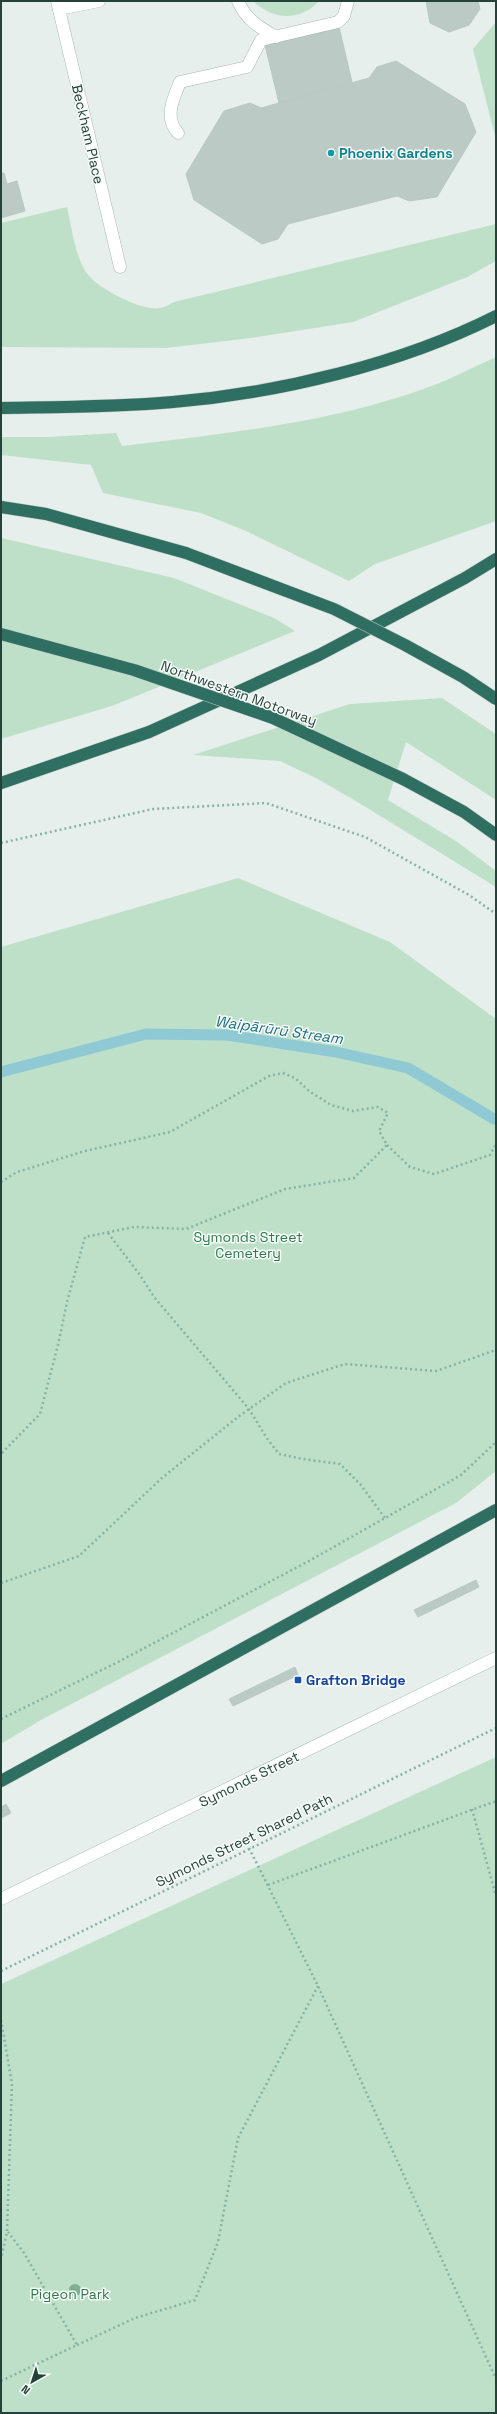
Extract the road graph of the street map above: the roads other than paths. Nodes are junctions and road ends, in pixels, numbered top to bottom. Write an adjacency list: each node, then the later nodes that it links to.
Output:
1 (99, 1): 4 (main road)
2 (238, 1): 5 (main road)
3 (348, 1): 5 (main road)
4 (58, 5): 7 (main road, Beckham Place)
5 (276, 37): 6 (main road)
6 (178, 133)
7 (120, 267)
8 (496, 316): 9 (highway)
9 (1, 408)
10 (1, 507): 13 (highway, bridge)
11 (496, 559): 14 (highway)
12 (1, 634): 15 (highway, Northwestern Motorway, bridge)
13 (496, 699)
14 (1, 783)
15 (496, 835)
16 (496, 1510): 18 (highway)
17 (496, 1658): 19 (main road, Symonds Street)
18 (1, 1781)
19 (1, 1899)

